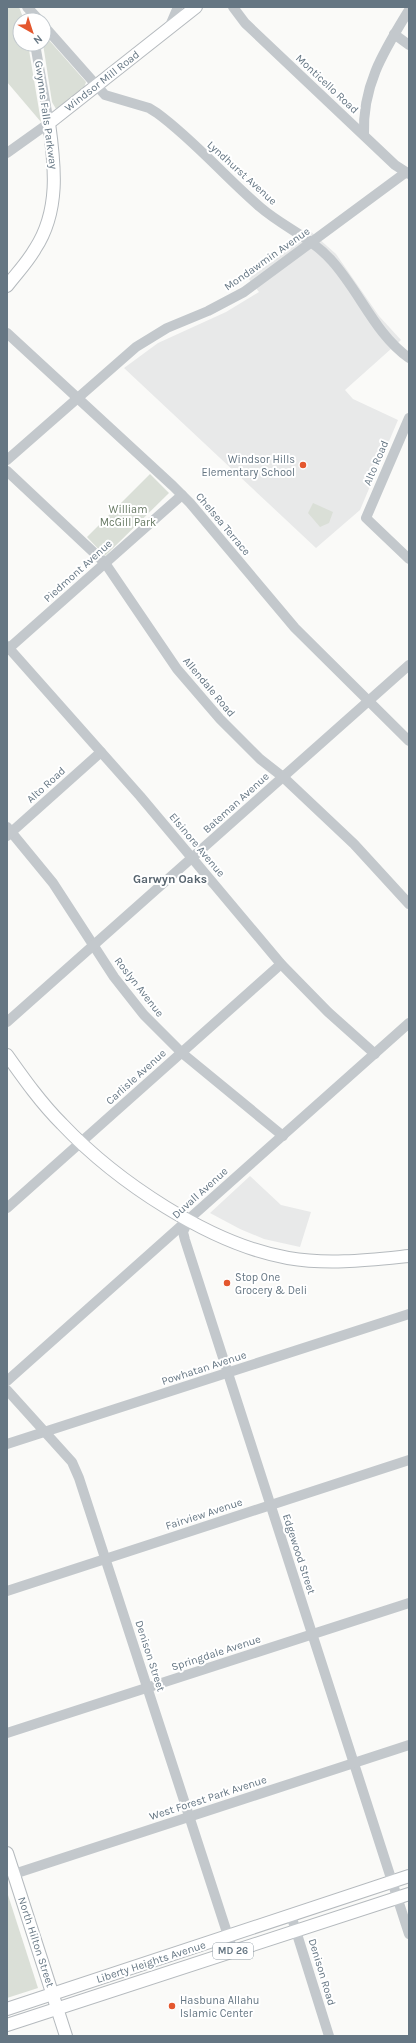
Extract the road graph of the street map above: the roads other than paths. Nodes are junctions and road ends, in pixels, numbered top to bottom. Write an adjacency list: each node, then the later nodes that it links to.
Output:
1 (178, 7): 5 (street)
2 (196, 7): 5 (main road, Windsor Mill Road)
3 (233, 7): 12 (street, Monticello Road)
4 (409, 10): 6 (street)
5 (169, 28): 10 (main road, Windsor Mill Road)
6 (394, 34): 8 (street); 12 (street)
7 (52, 35): 10 (street, Lyndhurst Avenue)
8 (409, 45)
9 (36, 52): 11 (street, Gwynns Falls Parkway)
10 (97, 86): 11 (main road, Windsor Mill Road); 15 (street, Lyndhurst Avenue)
11 (49, 123): 13 (street, Windsor Mill Road); 16 (main road, Gwynns Falls Parkway)
12 (364, 135): 14 (street, Monticello Road)
13 (7, 153)
14 (407, 174): 15 (street, Mondawmin Avenue)
15 (312, 242): 20 (street, Lyndhurst Avenue); 21 (street, Mondawmin Avenue)
16 (17, 273): 17 (main road, Gwynns Falls Parkway); 18 (main road, Gwynns Falls Parkway)
17 (7, 280)
18 (7, 286)
19 (7, 332): 21 (street, Chelsea Terrace)
20 (409, 358)
21 (77, 397): 23 (street, Mondawmin Avenue); 25 (street, Chelsea Terrace)
22 (409, 418): 26 (street, Alto Road)
23 (7, 460)
24 (7, 471): 27 (street, Allendale Road)
25 (182, 495): 27 (street, Piedmont Avenue); 30 (street, Chelsea Terrace)
26 (409, 559)
27 (105, 563): 28 (street, Piedmont Avenue); 33 (street, Allendale Road)
28 (8, 648): 32 (street, Elsinore Avenue)
29 (409, 665): 30 (street, Bateman Avenue)
30 (368, 701): 31 (street, Chelsea Terrace); 33 (street, Bateman Avenue)
31 (409, 741)
32 (102, 752): 34 (street, Alto Road); 35 (street, Elsinore Avenue)
33 (283, 777): 35 (street, Bateman Avenue); 36 (street, Allendale Road)
34 (9, 832): 37 (street, Roslyn Avenue)
35 (192, 858): 37 (street, Bateman Avenue); 38 (street, Elsinore Avenue)
36 (409, 904)
37 (94, 946): 39 (street, Bateman Avenue); 41 (street, Roslyn Avenue)
38 (281, 964): 41 (street, Carlisle Avenue); 42 (street, Elsinore Avenue)
39 (7, 1022)
40 (409, 1023): 42 (street, Duvall Avenue)
41 (182, 1053): 44 (street, Roslyn Avenue); 45 (street, Carlisle Avenue)
42 (375, 1054): 44 (street, Duvall Avenue)
43 (7, 1055): 45 (main road)
44 (283, 1136): 47 (street, Duvall Avenue)
45 (81, 1143): 46 (street, Carlisle Avenue); 47 (main road)
46 (7, 1208)
47 (189, 1219): 48 (main road); 50 (street, Edgewood Street); 51 (street, Duvall Avenue)
48 (408, 1258)
49 (409, 1314): 50 (street, Powhatan Avenue)
50 (228, 1373): 53 (street, Powhatan Avenue); 56 (street, Edgewood Street)
51 (7, 1381)
52 (7, 1390): 53 (street, Denison Street)
53 (44, 1432): 54 (street, Powhatan Avenue); 57 (street, Denison Street)
54 (7, 1444)
55 (409, 1460): 56 (street, Fairview Avenue)
56 (271, 1505): 57 (street, Fairview Avenue); 60 (street, Edgewood Street)
57 (106, 1559): 58 (street, Fairview Avenue); 61 (street, Denison Street)
58 (7, 1591)
59 (409, 1603): 60 (street, Springdale Avenue)
60 (312, 1634): 61 (street, Springdale Avenue); 64 (street, Edgewood Street)
61 (148, 1688): 62 (street, Springdale Avenue); 65 (street, Denison Street)
62 (7, 1733)
63 (409, 1744): 64 (street, West Forest Park Avenue)
64 (354, 1762): 65 (street, West Forest Park Avenue); 69 (street, Edgewood Street)
65 (189, 1816): 67 (street, West Forest Park Avenue); 74 (street, Denison Street)
66 (7, 1853): 67 (main road, North Hilton Street)
67 (14, 1874): 76 (main road, North Hilton Street)
68 (409, 1876): 69 (main road, Liberty Heights Avenue / MD 26)
69 (393, 1882): 70 (street, Edgewood Street); 71 (main road, Liberty Heights Avenue / MD 26)
70 (403, 1896): 72 (main road, Liberty Heights Avenue / MD 26); 73 (street, Edgewood Street)
71 (291, 1915): 72 (street, Denison Road); 74 (main road, Liberty Heights Avenue / MD 26)
72 (296, 1931): 75 (main road, Liberty Heights Avenue / MD 26); 81 (street, Denison Road)
73 (409, 1934)
74 (228, 1936): 75 (street, Denison Street); 76 (main road, Liberty Heights Avenue / MD 26)
75 (233, 1951): 77 (main road, Liberty Heights Avenue / MD 26)
76 (53, 1994): 77 (main road, North Hilton Street); 78 (main road, Liberty Heights Avenue / MD 26)
77 (57, 2008): 79 (main road, Liberty Heights Avenue / MD 26); 80 (main road, North Hilton Street)
78 (7, 2009)
79 (7, 2025)
80 (66, 2036)
81 (329, 2036)

